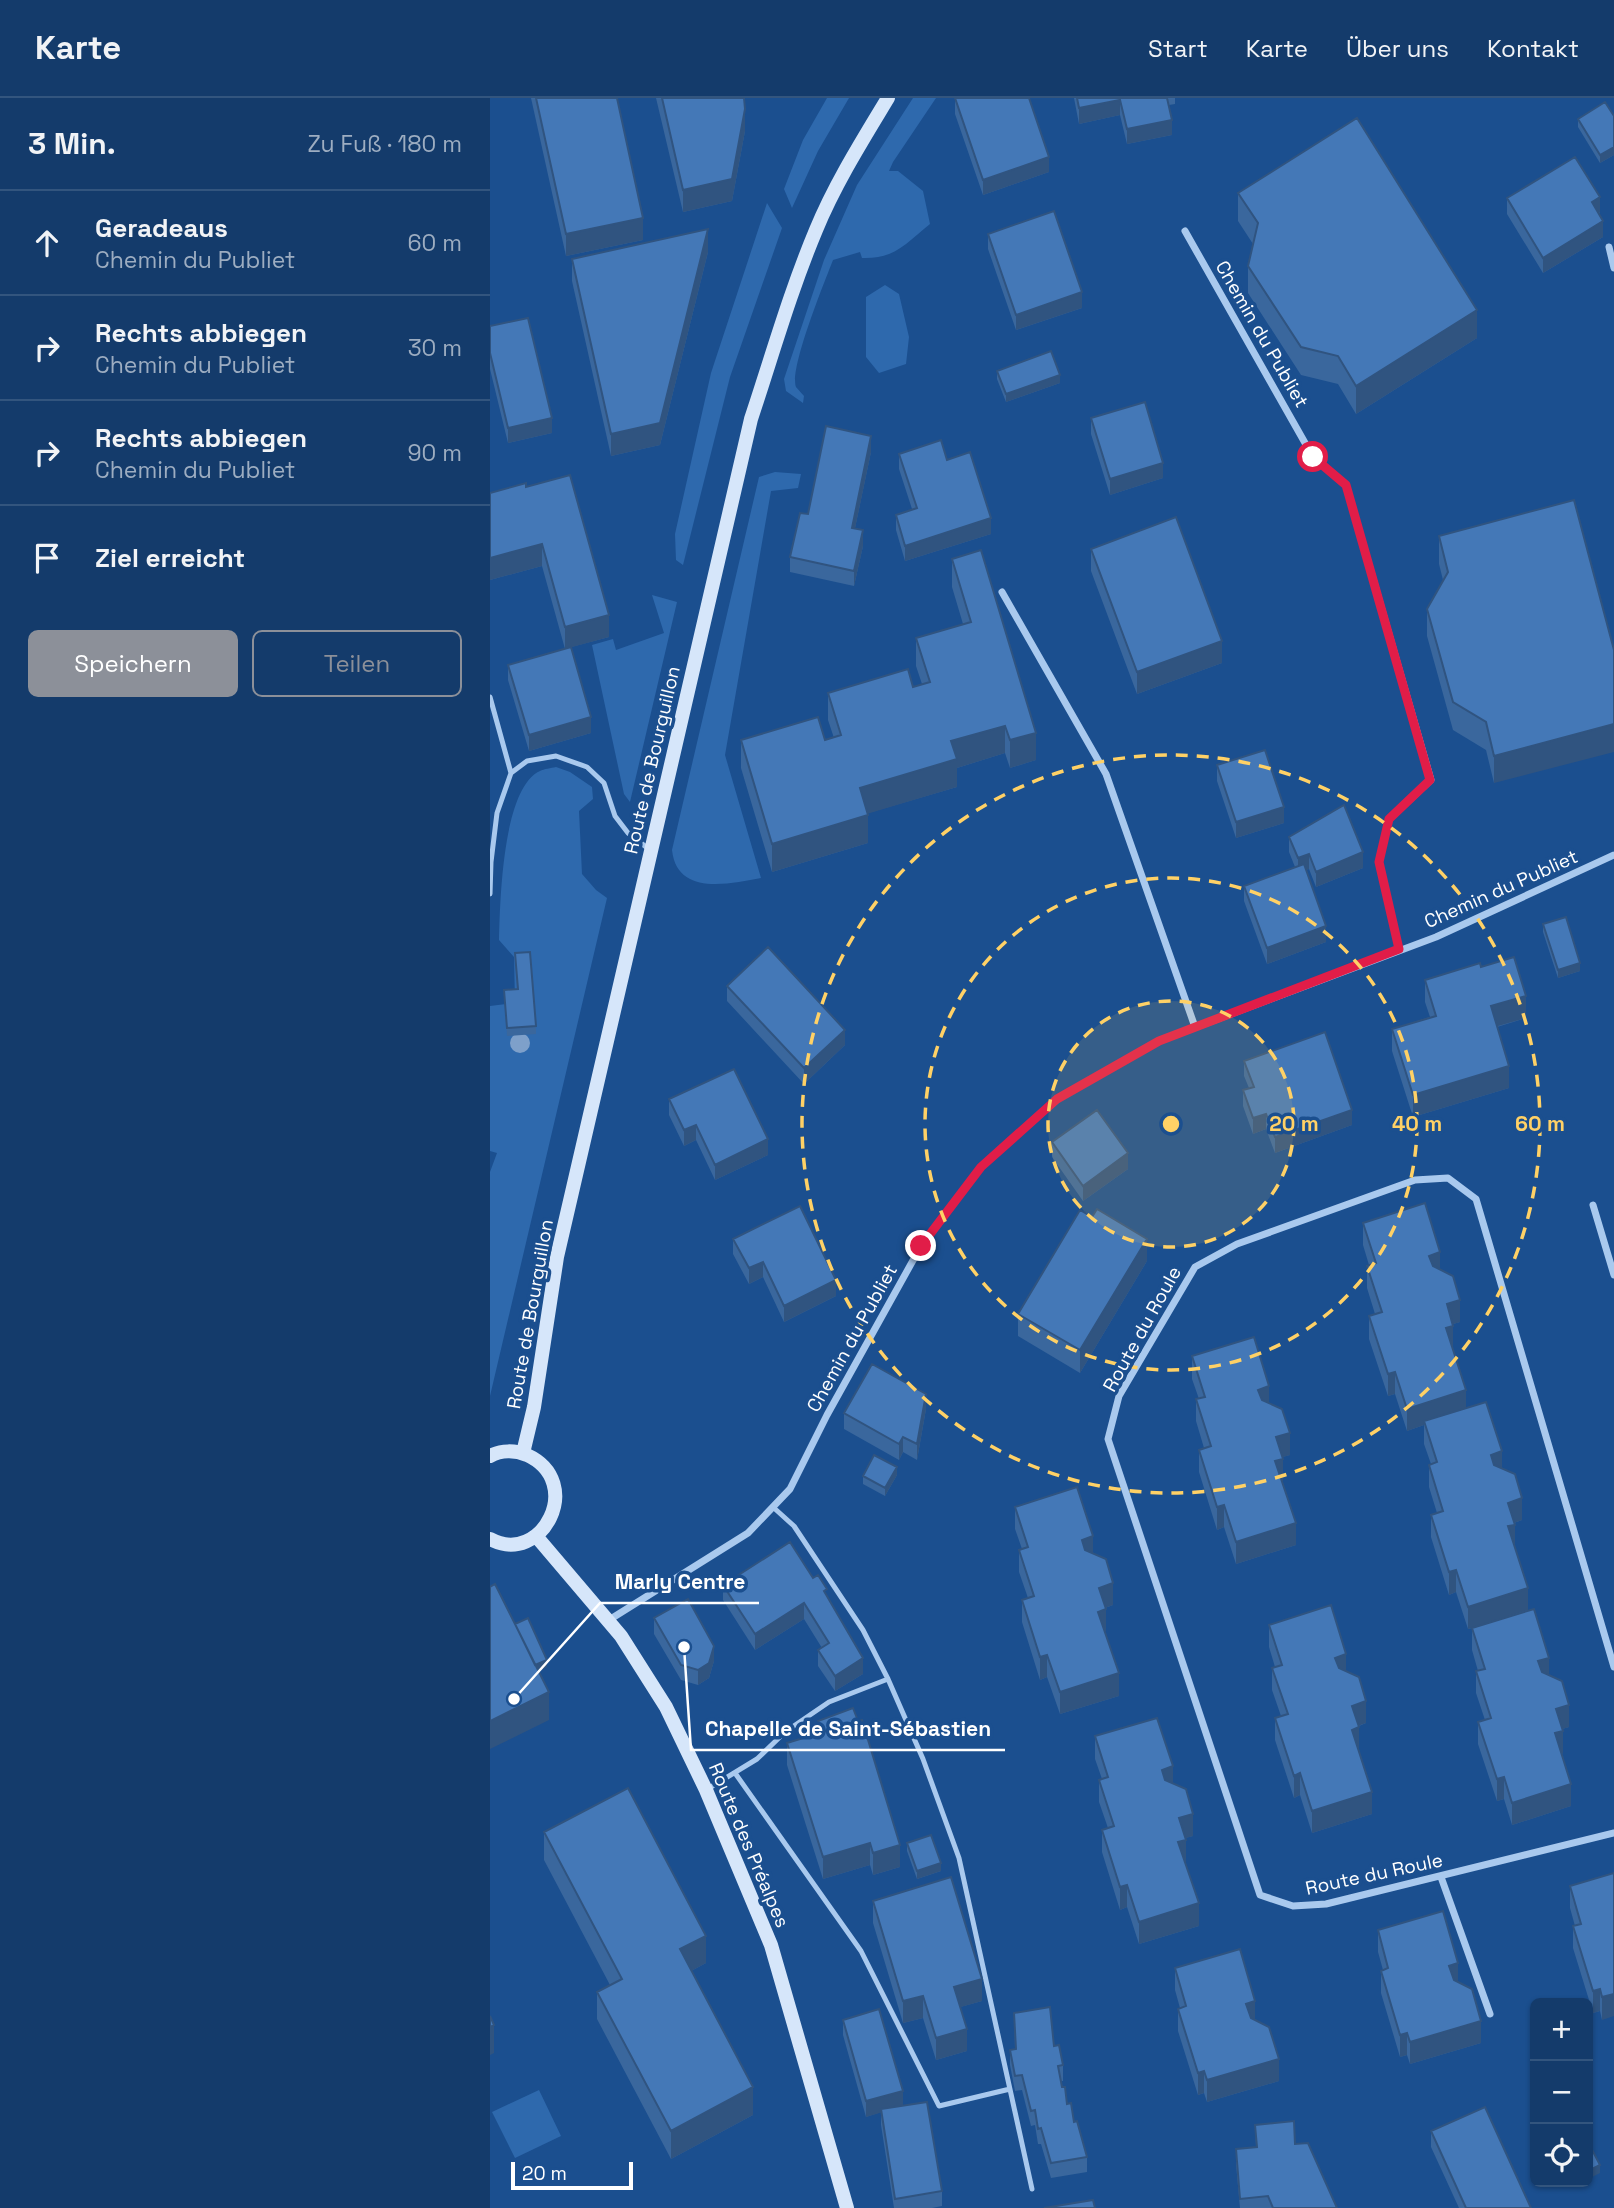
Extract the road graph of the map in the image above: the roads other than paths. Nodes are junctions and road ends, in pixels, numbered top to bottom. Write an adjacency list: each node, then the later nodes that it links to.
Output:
1 (888, 98): 8 (main road, Route de Bourguillon)
2 (1185, 231): 11 (street, Chemin du Publiet)
3 (1609, 247): 4 (street)
4 (1614, 268)
5 (1002, 592): 12 (street)
6 (490, 697): 7 (lane)
7 (511, 773): 8 (lane); 10 (lane)
8 (650, 850): 15 (main road, Route de Bourguillon)
9 (1614, 855): 11 (street, Chemin du Publiet)
10 (490, 894)
11 (1399, 949): 12 (street, Chemin du Publiet)
12 (1195, 1027): 17 (street, Chemin du Publiet)
13 (1593, 1205): 14 (street)
14 (1614, 1275)
15 (523, 1453): 16 (main road); 18 (main road)
16 (490, 1456)
17 (774, 1508): 20 (street, Chemin du Publiet); 22 (lane)
18 (536, 1536): 19 (main road); 20 (main road, Route des Préalpes)
19 (490, 1539)
20 (609, 1620): 24 (main road, Route des Préalpes)
21 (1614, 1667): 26 (street, Route du Roule)
22 (888, 1679): 23 (lane); 28 (lane)
23 (735, 1773): 24 (lane); 28 (lane)
24 (706, 1790): 30 (main road, Route des Préalpes)
25 (1614, 1833): 26 (street, Route du Roule)
26 (1441, 1877): 27 (street)
27 (1490, 2014)
28 (1010, 2089): 29 (lane)
29 (1032, 2189)
30 (847, 2208)

